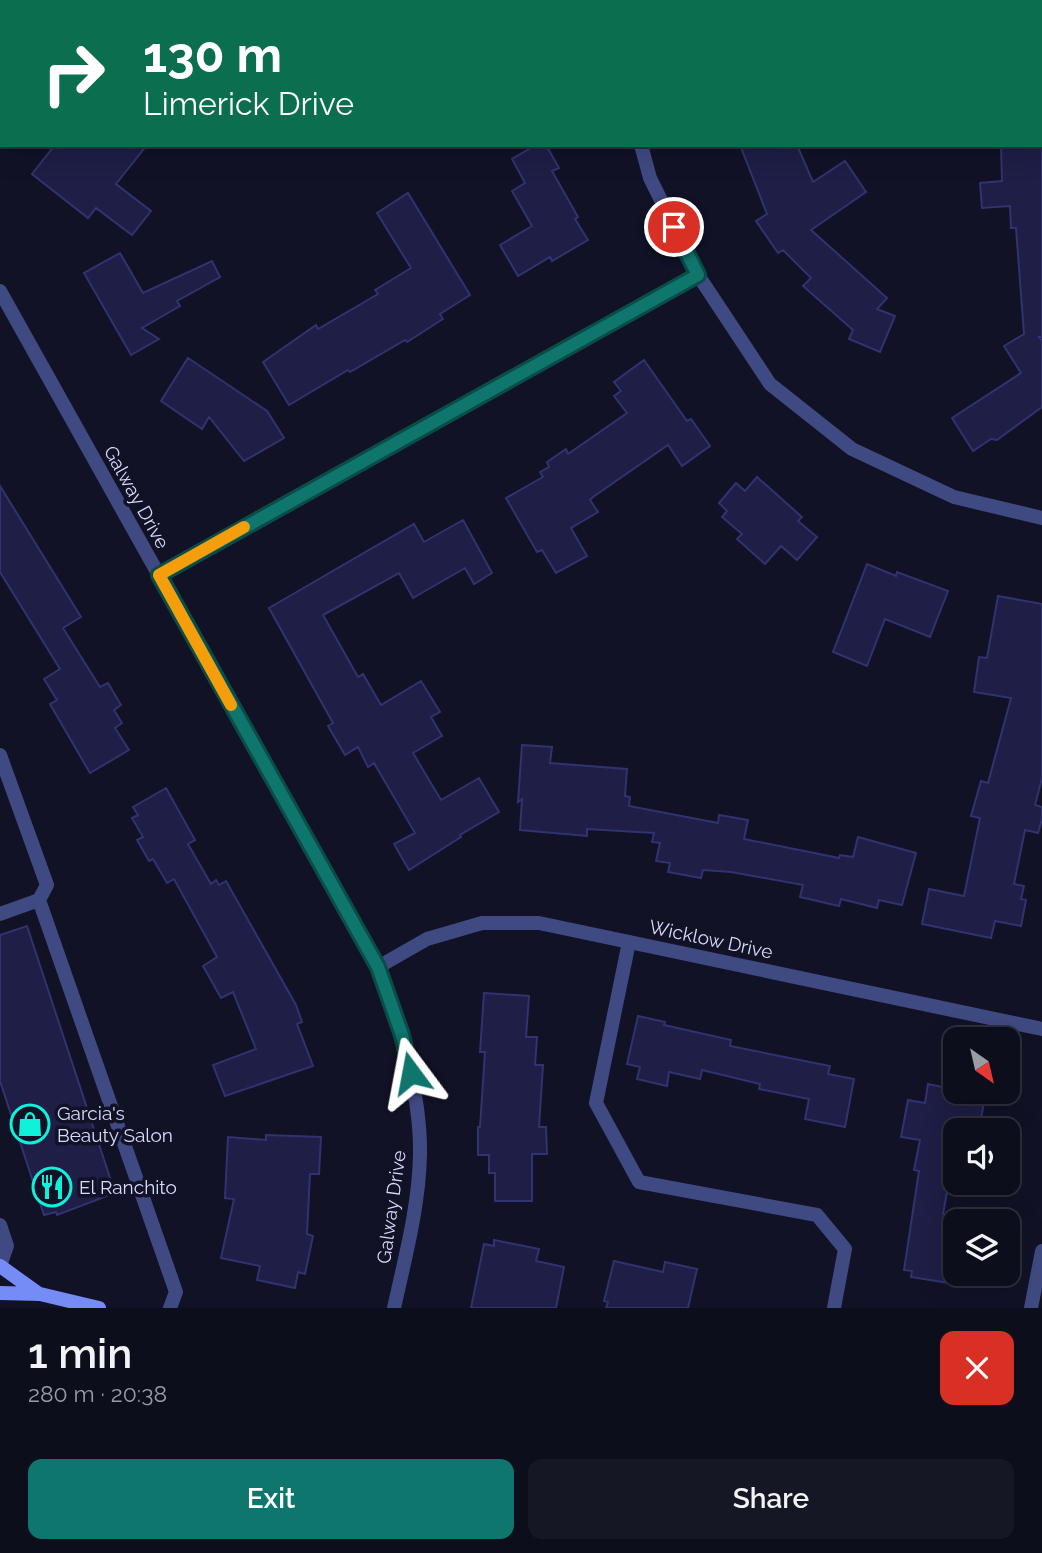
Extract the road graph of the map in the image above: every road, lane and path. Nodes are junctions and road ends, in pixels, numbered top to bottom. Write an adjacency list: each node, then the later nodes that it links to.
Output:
1 (642, 147): 2 (street)
2 (698, 275): 4 (street); 5 (street)
3 (0, 291): 5 (street, Galway Drive)
4 (1042, 518)
5 (159, 575): 10 (street, Galway Drive)
6 (0, 755): 7 (street)
7 (39, 900): 8 (street); 18 (street)
8 (0, 914)
9 (629, 942): 10 (street, Wicklow Drive); 11 (street, Wicklow Drive); 20 (street)
10 (378, 967): 19 (street, Galway Drive)
11 (1042, 1029)
12 (0, 1225): 14 (street)
13 (1042, 1251): 21 (street)
14 (0, 1266): 16 (street)
15 (0, 1293): 16 (street)
16 (40, 1294): 17 (street)
17 (99, 1308)
18 (170, 1308)
19 (394, 1308)
20 (834, 1308)
21 (1031, 1308)

